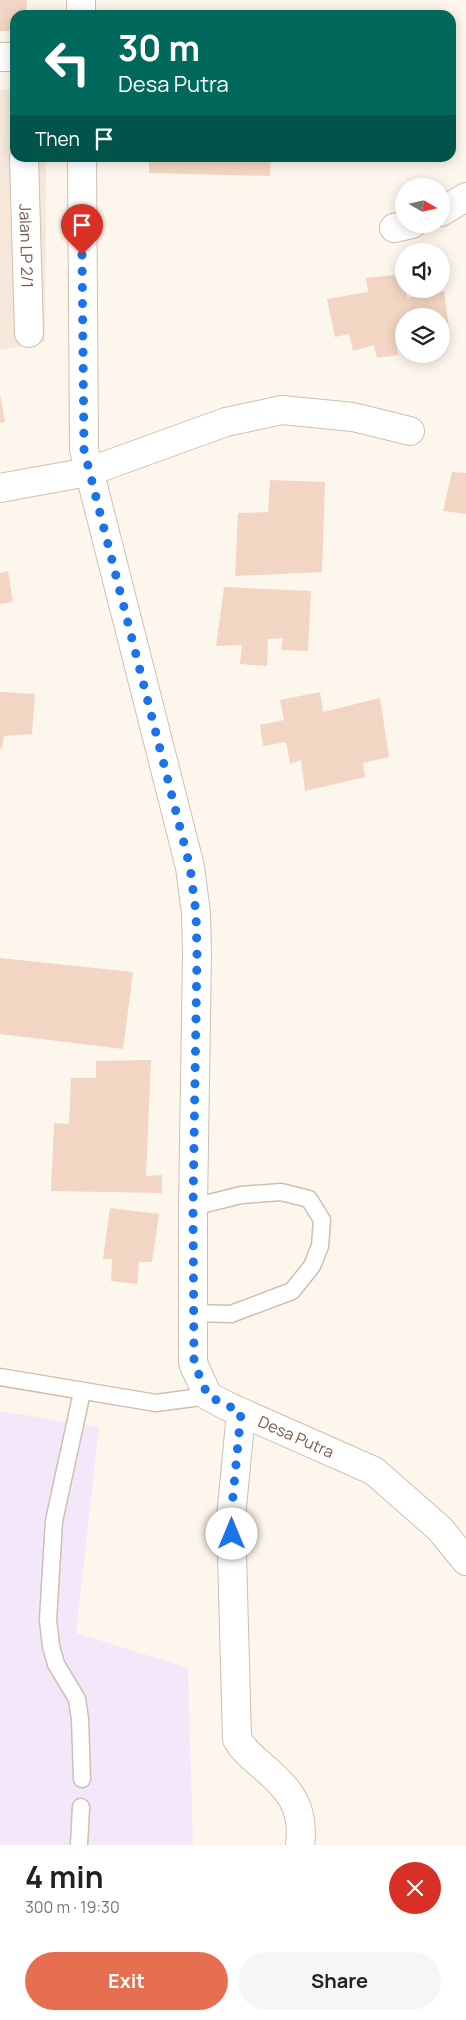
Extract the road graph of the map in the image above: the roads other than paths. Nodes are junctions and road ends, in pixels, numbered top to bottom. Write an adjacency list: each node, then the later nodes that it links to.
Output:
1 (24, 162): 5 (street, Jalan LP 2/1)
2 (82, 162): 7 (street)
3 (466, 197): 4 (street)
4 (450, 207)
5 (29, 333)
6 (410, 431): 7 (street)
7 (88, 472): 8 (street); 9 (street)
8 (0, 488)
9 (193, 1207): 10 (street); 10 (lane)
10 (193, 1313): 13 (street)
11 (0, 1377): 12 (lane)
12 (82, 1392): 13 (lane); 16 (lane)
13 (208, 1396): 14 (street, Desa Putra)
14 (241, 1412): 15 (street, Desa Putra); 19 (street)
15 (466, 1561)
16 (82, 1779)
17 (81, 1807): 18 (lane)
18 (79, 1845)
19 (300, 1845)

